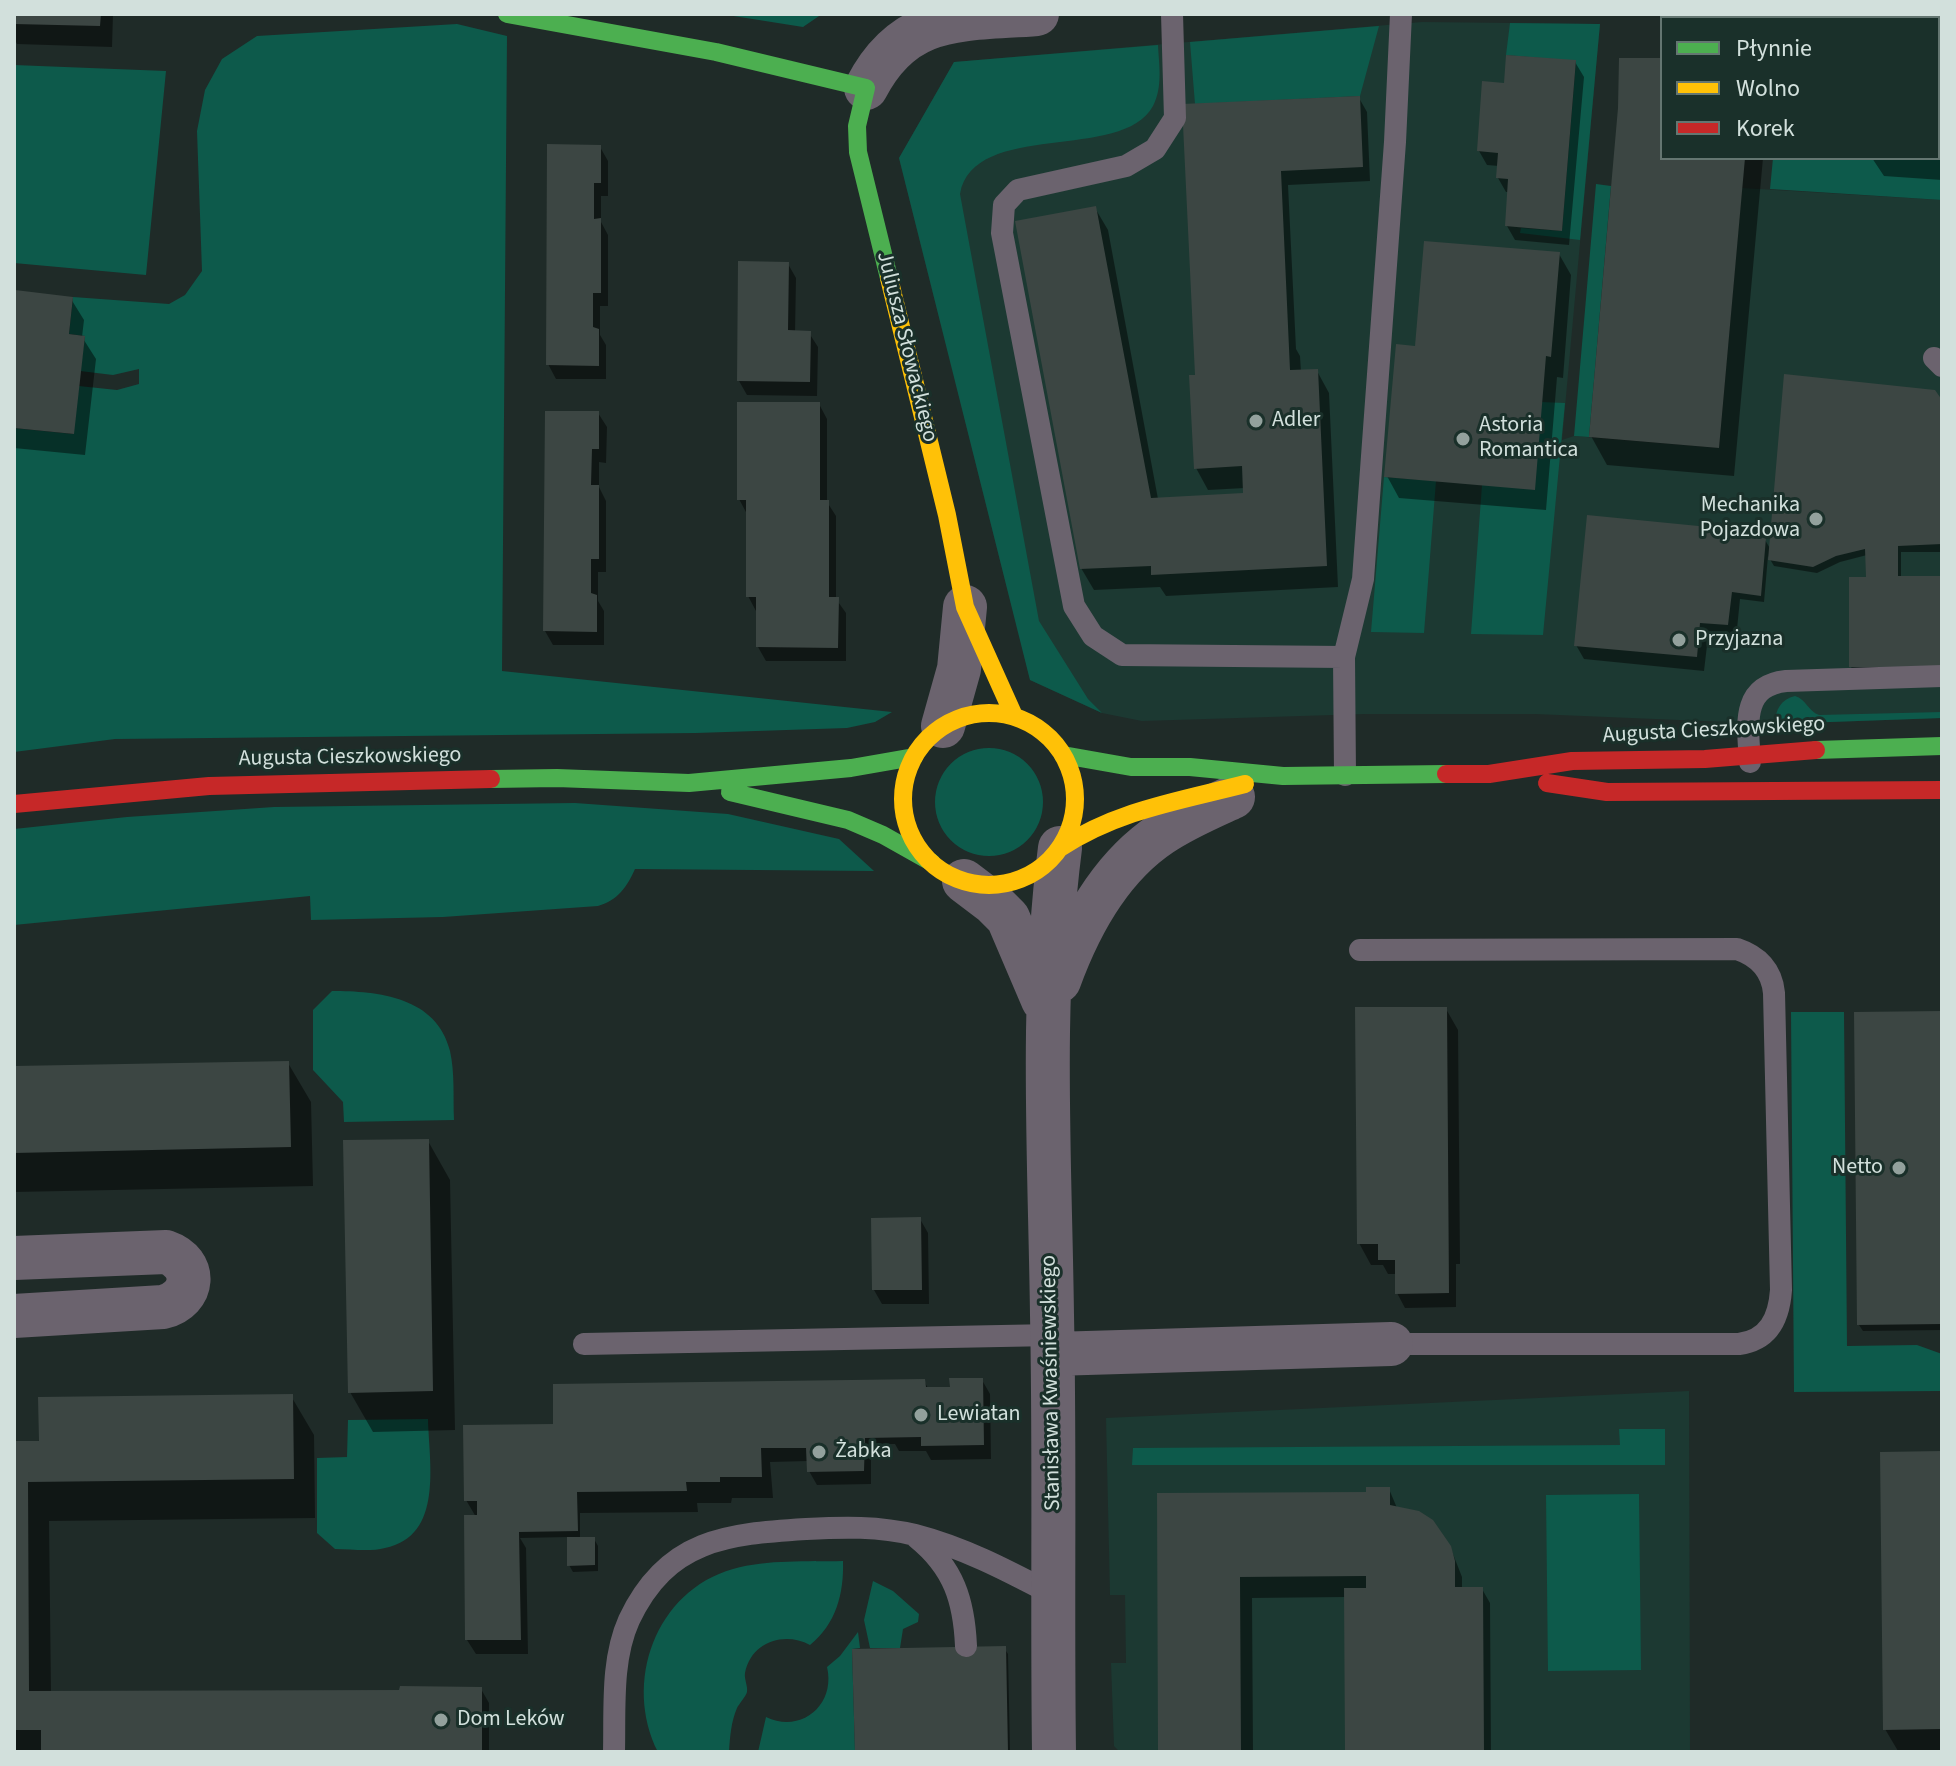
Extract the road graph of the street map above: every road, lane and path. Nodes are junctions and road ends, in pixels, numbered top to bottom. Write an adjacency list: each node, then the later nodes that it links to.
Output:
1 (507, 14): 5 (street)
2 (1037, 14): 6 (street, Juliusza Słowackiego)
3 (1172, 14): 8 (lane)
4 (1401, 14): 8 (lane)
5 (611, 24): 6 (street)
6 (866, 88): 7 (street, Juliusza Słowackiego)
7 (965, 607): 10 (street, Juliusza Słowackiego); 11 (street, Juliusza Słowackiego)
8 (1344, 657): 16 (lane)
9 (1942, 676): 14 (lane)
10 (1014, 716): 11 (street); 13 (street)
11 (929, 742): 18 (street, Augusta Cieszkowskiego); 23 (street)
12 (1942, 746): 14 (street, Augusta Cieszkowskiego)
13 (1063, 755): 17 (street, Augusta Cieszkowskiego); 22 (street)
14 (1749, 755): 15 (street, Augusta Cieszkowskiego); 20 (lane)
15 (1489, 774): 16 (street, Augusta Cieszkowskiego); 20 (street, Augusta Cieszkowskiego)
16 (1345, 775): 17 (street, Augusta Cieszkowskiego)
17 (1283, 776): 22 (street, Augusta Cieszkowskiego); 25 (street)
18 (689, 783): 21 (street, Augusta Cieszkowskiego); 23 (street, Augusta Cieszkowskiego)
19 (1942, 790): 20 (street, Augusta Cieszkowskiego)
20 (1751, 792)
21 (14, 804)
22 (1060, 848): 23 (street); 25 (street, Stanisława Kwaśniewskiego)
23 (948, 872): 25 (street, Stanisława Kwaśniewskiego)
24 (1360, 950): 30 (lane)
25 (1047, 1013): 29 (street, Stanisława Kwaśniewskiego)
26 (14, 1258): 27 (street)
27 (14, 1316)
28 (584, 1344): 29 (lane)
29 (1053, 1344): 30 (street); 32 (street, Stanisława Kwaśniewskiego)
30 (1391, 1344)
31 (913, 1535): 32 (lane); 33 (lane); 34 (lane)
32 (1054, 1595): 35 (street, Stanisława Kwaśniewskiego)
33 (966, 1646)
34 (614, 1752)
35 (1054, 1752)

